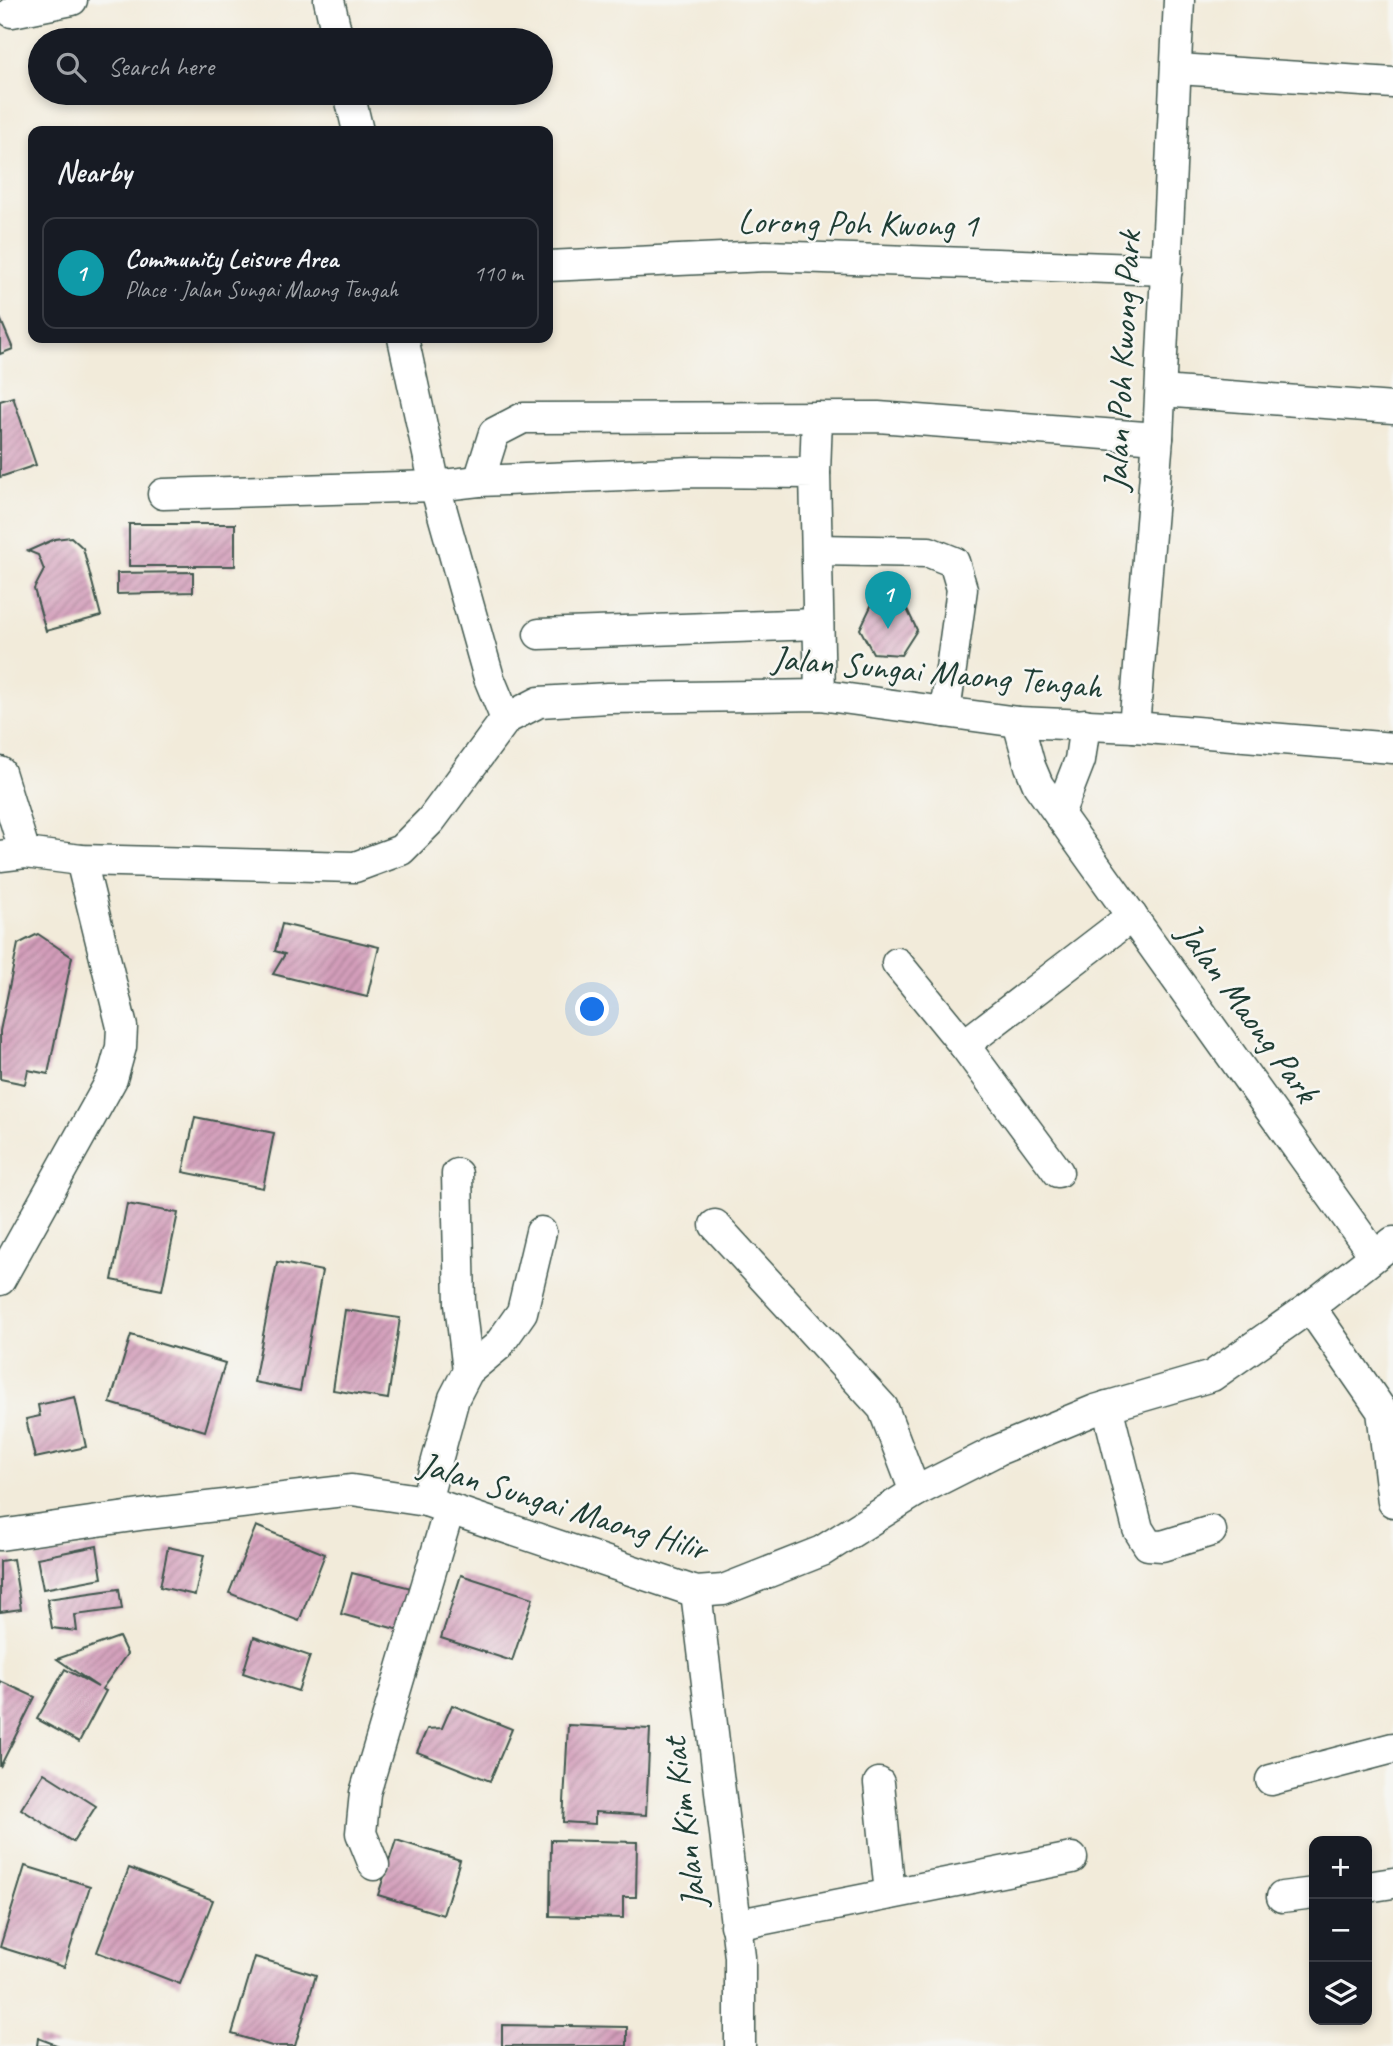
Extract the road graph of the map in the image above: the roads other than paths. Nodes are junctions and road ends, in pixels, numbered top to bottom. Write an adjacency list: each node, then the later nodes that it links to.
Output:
1 (72, 0): 4 (street)
2 (329, 0): 5 (street)
3 (1180, 0): 6 (street, Jalan Poh Kwong Park)
4 (12, 12)
5 (335, 28)
6 (1178, 69): 7 (street); 11 (street, Jalan Poh Kwong Park)
7 (1393, 83)
8 (352, 105): 9 (street)
9 (357, 126)
10 (553, 266): 11 (street, Lorong Poh Kwong 1)
11 (1167, 270): 13 (street, Jalan Poh Kwong Park)
12 (403, 343): 19 (street)
13 (1161, 391): 14 (street); 16 (street, Jalan Poh Kwong Park)
14 (1393, 408)
15 (817, 417): 16 (street); 17 (street); 18 (street)
16 (1158, 438): 29 (street, Jalan Poh Kwong Park)
17 (815, 473): 18 (street); 21 (street)
18 (479, 481): 19 (street)
19 (435, 486): 20 (street); 26 (street)
20 (163, 494)
21 (817, 550): 22 (street); 25 (street)
22 (818, 624): 23 (street); 24 (street)
23 (539, 634)
24 (820, 695): 25 (street, Jalan Sungai Maong Tengah); 26 (street, Jalan Sungai Maong Tengah)
25 (944, 712): 27 (street, Jalan Sungai Maong Tengah)
26 (506, 719): 34 (street, Jalan Sungai Maong Tengah)
27 (1018, 722): 28 (street, Jalan Sungai Maong Tengah); 32 (street, Jalan Maong Park)
28 (1085, 724): 29 (street, Jalan Sungai Maong Tengah); 32 (street)
29 (1134, 727): 30 (street, Jalan Sungai Maong Tengah)
30 (1393, 747)
31 (0, 772): 33 (street)
32 (1059, 814): 35 (street, Jalan Maong Park)
33 (13, 855): 34 (street, Jalan Sungai Maong Tengah)
34 (81, 860): 43 (street)
35 (1132, 916): 37 (street); 42 (street, Jalan Maong Park)
36 (898, 963): 37 (street)
37 (964, 1045): 38 (street)
38 (1058, 1172)
39 (457, 1174): 45 (street)
40 (715, 1225): 47 (street)
41 (541, 1232): 45 (street)
42 (1383, 1249): 44 (street, Jalan Sungai Maong Hilir)
43 (0, 1280)
44 (1310, 1307): 46 (street, Jalan Sungai Maong Hilir); 48 (street)
45 (468, 1371): 49 (street)
46 (1107, 1406): 47 (street, Jalan Sungai Maong Hilir); 50 (street)
47 (915, 1492): 52 (street, Jalan Sungai Maong Hilir)
48 (1393, 1502)
49 (437, 1505): 51 (street, Jalan Sungai Maong Hilir); 52 (street, Jalan Sungai Maong Hilir); 57 (street)
50 (1211, 1531)
51 (0, 1535)
52 (696, 1592): 63 (street, Jalan Kim Kiat)
53 (1393, 1748): 54 (street)
54 (1271, 1780)
55 (879, 1783): 60 (street)
56 (1072, 1858): 60 (street)
57 (374, 1865)
58 (1393, 1883): 59 (street)
59 (1372, 1885)
60 (890, 1894): 63 (street)
61 (1309, 1894): 62 (street)
62 (1282, 1897)
63 (735, 1925): 64 (street, Jalan Kim Kiat)
64 (740, 2046)

